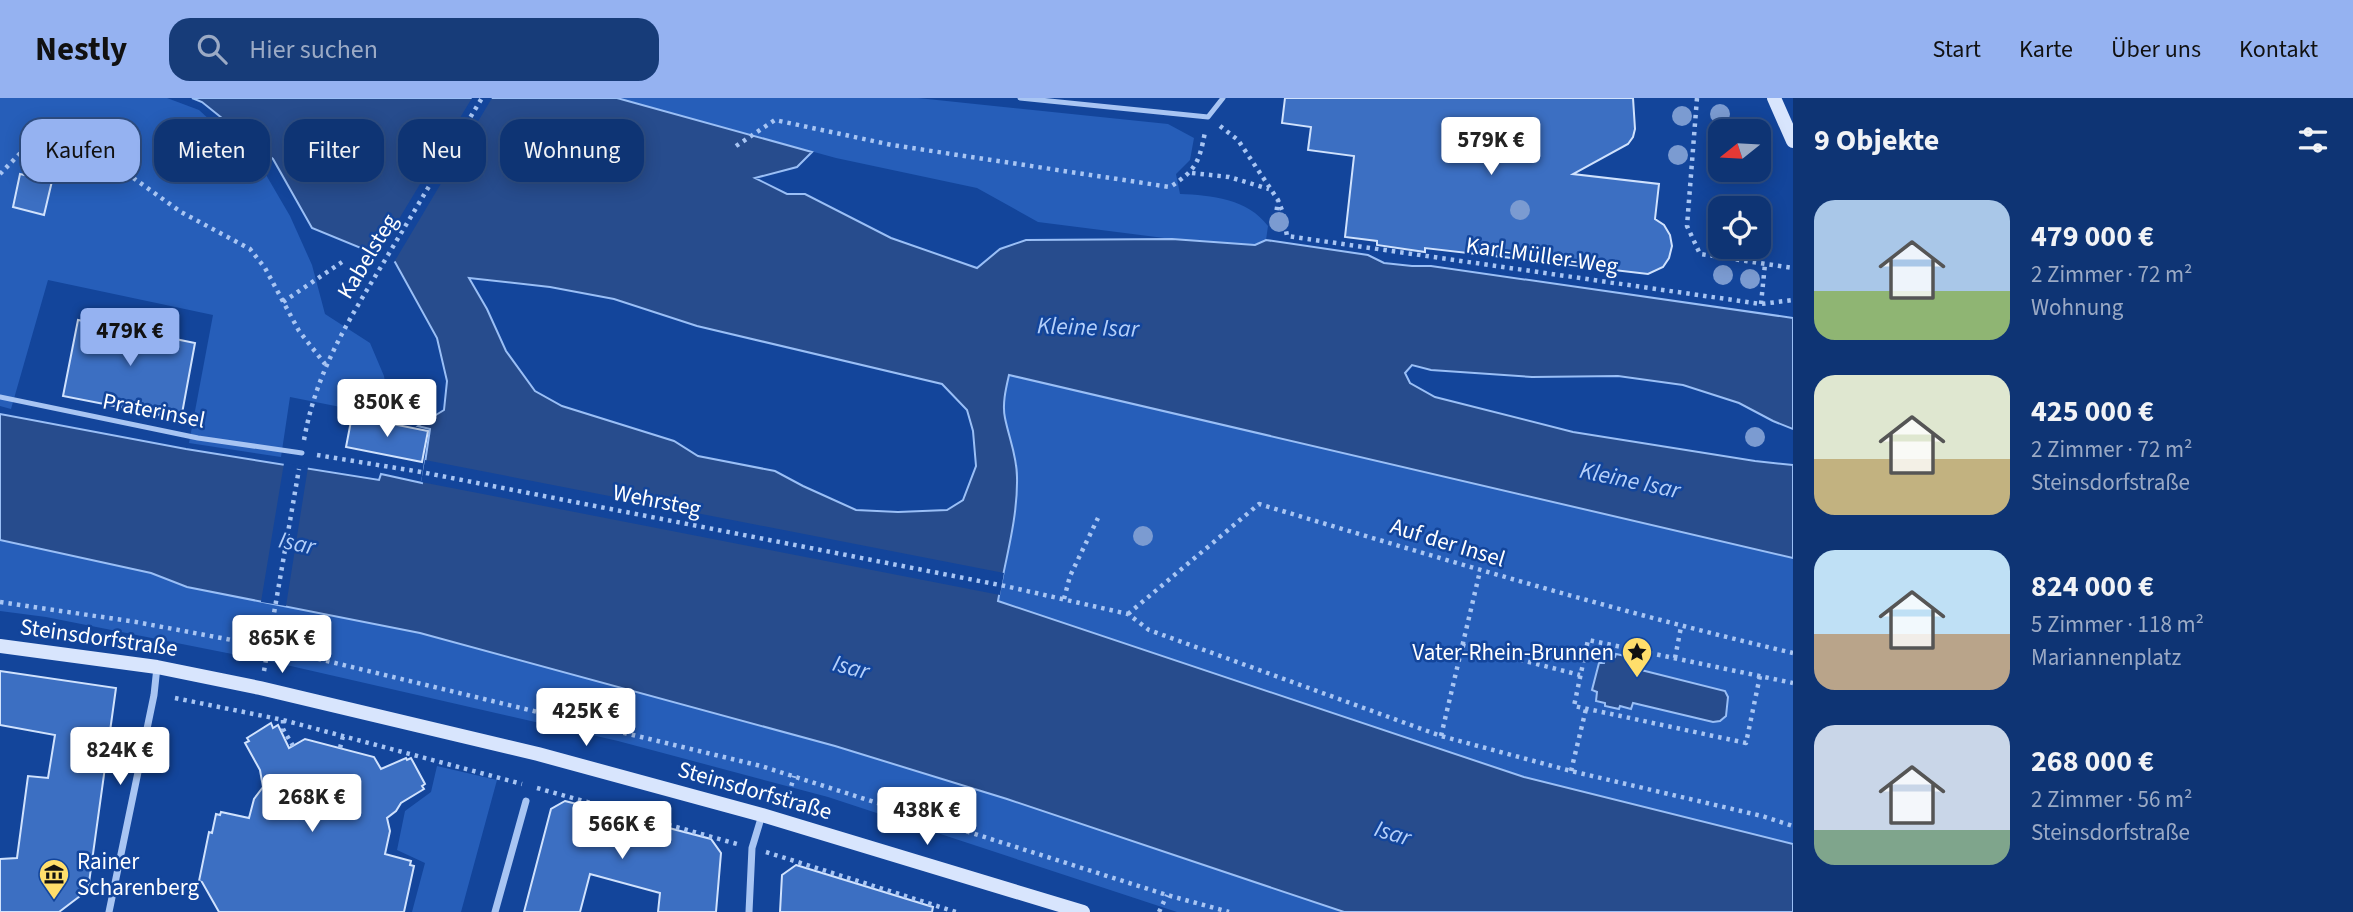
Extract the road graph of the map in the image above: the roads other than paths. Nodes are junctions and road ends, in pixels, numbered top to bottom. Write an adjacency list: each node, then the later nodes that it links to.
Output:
1 (1020, 98): 2 (lane)
2 (1223, 98)
3 (1776, 103): 4 (street); 5 (main road)
4 (1793, 128)
5 (1793, 141)
6 (0, 397): 7 (lane, Praterinsel)
7 (302, 453)
8 (0, 646): 9 (main road, Steinsdorfstraße)
9 (157, 667): 11 (main road, Steinsdorfstraße); 12 (street)
10 (526, 801): 13 (street)
11 (762, 815): 14 (street); 15 (main road, Steinsdorfstraße)
12 (109, 912)
13 (495, 912)
14 (749, 912)
15 (1083, 912)

